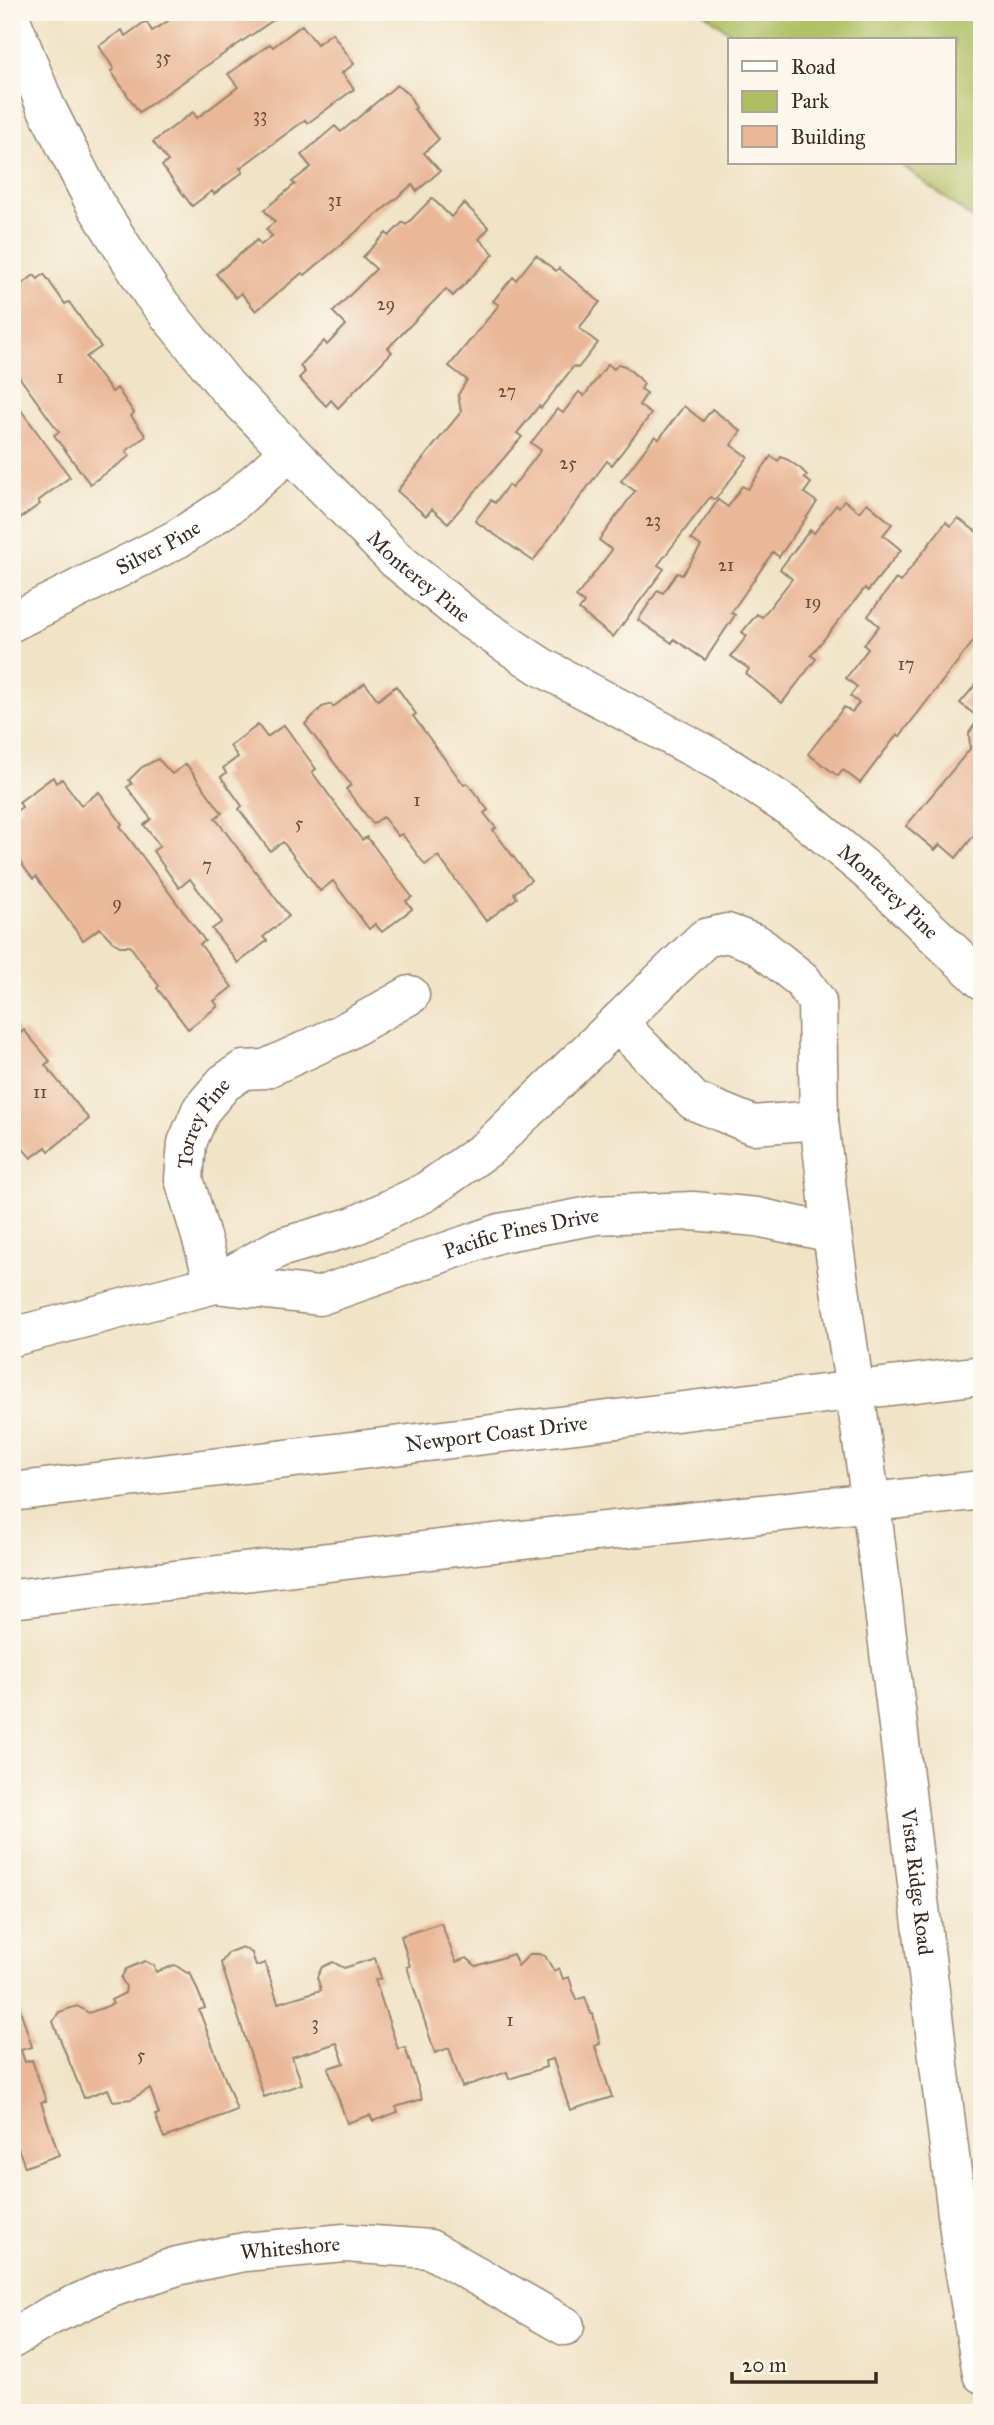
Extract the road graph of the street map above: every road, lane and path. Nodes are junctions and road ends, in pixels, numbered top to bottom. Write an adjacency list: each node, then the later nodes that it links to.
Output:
1 (12, 22): 2 (street, Monterey Pine)
2 (22, 77): 3 (street, Monterey Pine)
3 (289, 452): 4 (street, Silver Pine); 5 (street, Monterey Pine)
4 (12, 622)
5 (982, 980)
6 (410, 995): 10 (street, Torrey Pine)
7 (618, 1023): 8 (street); 8 (street, Pacific Pines Drive); 10 (street, Pacific Pines Drive)
8 (819, 1120): 9 (street, Pacific Pines Drive)
9 (832, 1233): 10 (street, Pacific Pines Drive); 13 (street, Pacific Pines Drive)
10 (215, 1284): 11 (street, Pacific Pines Drive)
11 (12, 1337)
12 (982, 1376): 13 (street, Newport Coast Drive)
13 (855, 1389): 15 (street, Newport Coast Drive); 16 (street, Vista Ridge Road)
14 (982, 1490): 16 (street)
15 (12, 1492)
16 (871, 1503): 17 (street); 20 (street, Vista Ridge Road)
17 (12, 1599)
18 (565, 2326): 19 (street, Whiteshore)
19 (12, 2339)
20 (982, 2374)

